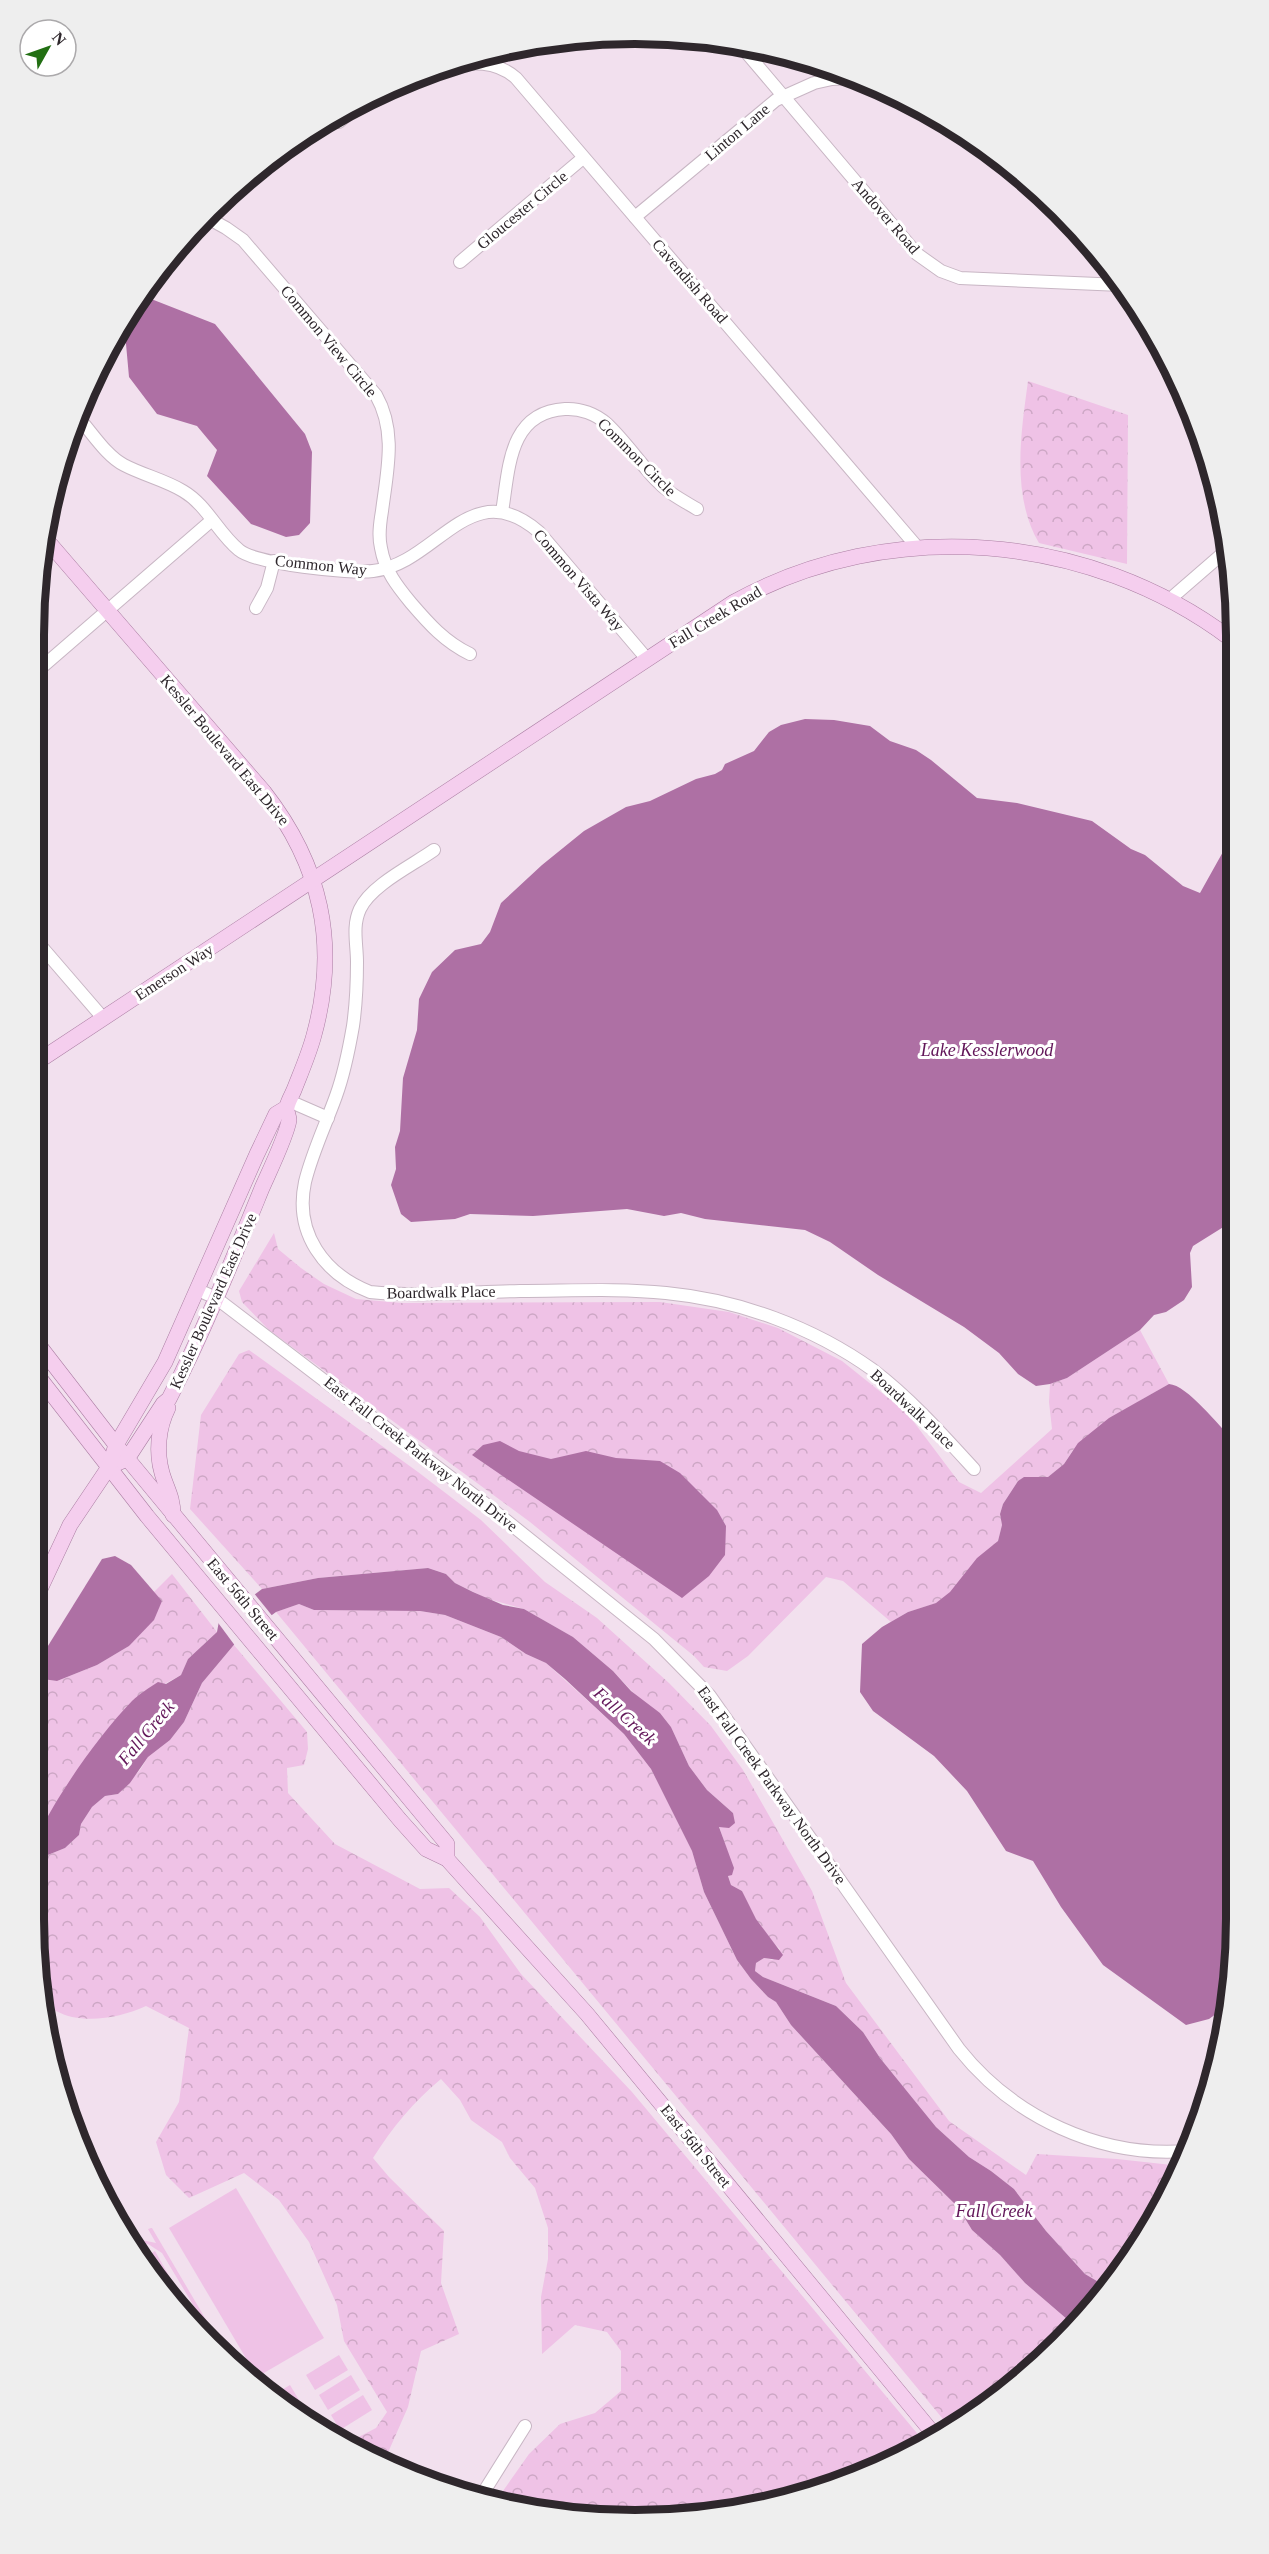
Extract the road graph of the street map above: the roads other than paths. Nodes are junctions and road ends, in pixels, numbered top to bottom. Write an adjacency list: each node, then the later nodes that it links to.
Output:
1 (749, 55): 4 (street, Andover Road)
2 (486, 63): 5 (street, Cavendish Road)
3 (836, 79): 4 (street, Linton Lane)
4 (784, 95): 6 (street, Linton Lane); 9 (street, Andover Road)
5 (583, 158): 6 (street, Cavendish Road); 8 (street, Gloucester Circle)
6 (635, 218): 15 (street, Cavendish Road)
7 (213, 221): 18 (street, Common View Circle)
8 (460, 262)
9 (1110, 285)
10 (83, 422): 13 (street, Common Way)
11 (697, 509): 12 (street, Common Circle)
12 (502, 512): 18 (street, Common Way); 24 (street, Common Vista Way)
13 (212, 520): 17 (street, Common Way); 21 (street)
14 (51, 545): 21 (main road, Kessler Boulevard East Drive)
15 (918, 548): 19 (main road, Fall Creek Road); 24 (main road, Fall Creek Road)
16 (1220, 556): 19 (street)
17 (274, 561): 18 (street, Common Way); 20 (street)
18 (387, 568): 23 (street)
19 (1169, 600): 22 (main road, Fall Creek Road)
20 (256, 608)
21 (108, 611): 25 (street); 27 (main road, Kessler Boulevard East Drive)
22 (1226, 636)
23 (470, 654)
24 (647, 659): 27 (main road, Fall Creek Road)
25 (44, 665)
26 (435, 850): 32 (street, Boardwalk Place)
27 (314, 880): 29 (main road, Emerson Way); 31 (main road, Kessler Boulevard East Drive)
28 (44, 950): 29 (street)
29 (103, 1018): 30 (main road, Emerson Way)
30 (44, 1057)
31 (288, 1105): 32 (street); 33 (main road, Kessler Boulevard East Drive); 34 (main road, Kessler Boulevard East Drive)
32 (328, 1118): 41 (street, Boardwalk Place)
33 (198, 1290): 34 (street, East Fall Creek Parkway North Drive); 38 (main road, Kessler Boulevard East Drive)
34 (216, 1298): 37 (main road, Kessler Boulevard East Drive); 45 (street, East Fall Creek Parkway North Drive)
35 (44, 1352): 38 (main road, East 56th Street)
36 (44, 1384): 40 (main road, East 56th Street)
37 (169, 1399): 39 (main road, Kessler Boulevard East Drive); 42 (main road)
38 (116, 1445): 39 (main road, East 56th Street); 40 (main road, Kessler Boulevard East Drive)
39 (127, 1459): 40 (main road); 42 (main road, East 56th Street)
40 (108, 1467): 43 (main road); 44 (main road, East 56th Street)
41 (974, 1469)
42 (173, 1515): 44 (main road, East 56th Street)
43 (44, 1581)
44 (447, 1859): 47 (main road, East 56th Street)
45 (1179, 2151)
46 (525, 2426): 48 (street)
47 (931, 2431)
48 (485, 2491)

